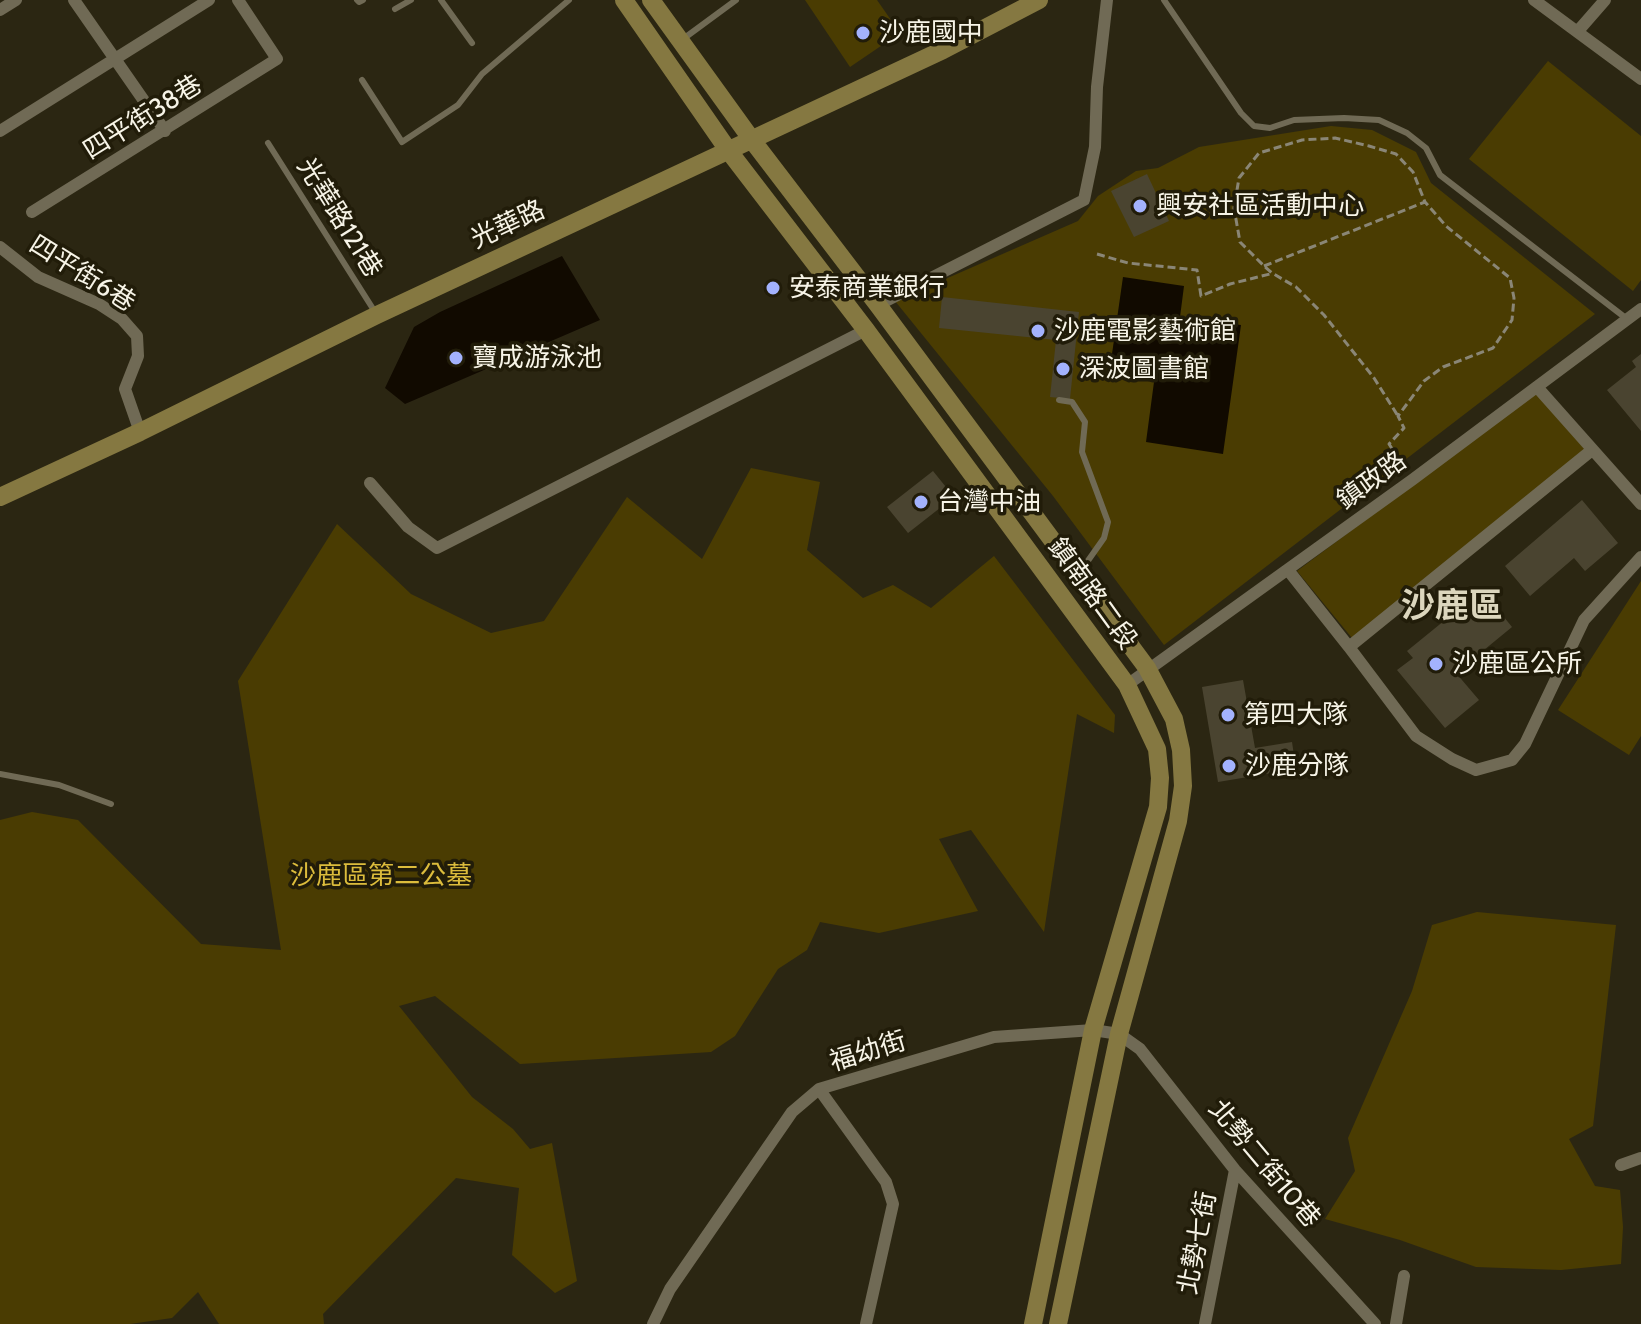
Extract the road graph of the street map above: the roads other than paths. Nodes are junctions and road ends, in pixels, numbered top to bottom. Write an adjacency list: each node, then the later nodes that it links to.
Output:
1 (16, 0): 17 (street)
2 (74, 0): 21 (street)
3 (209, 0): 21 (street)
4 (238, 0): 25 (street, 四平街38巷)
5 (411, 0): 16 (lane)
6 (441, 0): 20 (lane)
7 (569, 0): 23 (lane)
8 (624, 0): 28 (street, 鎮南路二段)
9 (651, 0): 19 (street, 鎮南路二段)
10 (736, 0): 19 (lane)
11 (1039, 0): 26 (street, 光華路)
12 (1107, 0): 31 (street)
13 (1164, 0): 34 (lane)
14 (1534, 0): 18 (street)
15 (1605, 0): 18 (street)
16 (395, 9)
17 (0, 10)
18 (1578, 31): 22 (street)
19 (681, 41): 26 (street, 鎮南路二段)
20 (472, 43)
21 (115, 60): 24 (street); 25 (street)
22 (1641, 79)
23 (362, 80)
24 (0, 131)
25 (165, 131): 29 (street, 四平街38巷)
26 (752, 140): 28 (street, 光華路); 31 (street, 鎮南路二段)
27 (268, 143): 33 (lane, 光華路121巷)
28 (728, 150): 33 (street, 光華路); 35 (street, 鎮南路二段)
29 (32, 212)
30 (0, 247): 38 (street, 四平街6巷)
31 (878, 305): 45 (street, 鎮南路二段)
32 (1641, 309): 34 (street, 鎮政路)
33 (377, 315): 38 (street, 光華路)
34 (1627, 319): 36 (street, 鎮政路)
35 (866, 330): 40 (street); 48 (street, 鎮南路二段)
36 (1537, 387): 39 (street); 44 (street, 鎮政路)
37 (1059, 400): 45 (lane)
38 (140, 432): 41 (street, 光華路)
39 (1592, 450): 42 (street); 46 (street)
40 (370, 483)
41 (0, 497)
42 (1641, 504)
43 (1641, 557): 46 (street)
44 (1288, 570): 46 (street); 47 (street, 鎮政路)
45 (1078, 575): 47 (street, 鎮南路二段)
46 (1349, 647)
47 (1147, 668): 48 (street, 鎮政路); 52 (street, 鎮南路二段)
48 (1127, 685): 51 (street, 鎮南路二段)
49 (0, 774): 50 (lane)
50 (111, 804)
51 (1093, 1030): 52 (street, 福幼街); 53 (street, 福幼街); 60 (street, 鎮南路二段)
52 (1119, 1034): 56 (street, 北勢二街10巷); 61 (street, 鎮南路二段)
53 (819, 1089): 58 (street, 福幼街); 59 (street)
54 (1641, 1158): 55 (street)
55 (1621, 1165)
56 (1235, 1170): 62 (street, 北勢七街); 63 (street, 北勢二街10巷)
57 (1404, 1276): 64 (street)
58 (653, 1324)
59 (866, 1324)
60 (1033, 1324)
61 (1058, 1324)
62 (1205, 1324)
63 (1375, 1324)
64 (1396, 1324)

